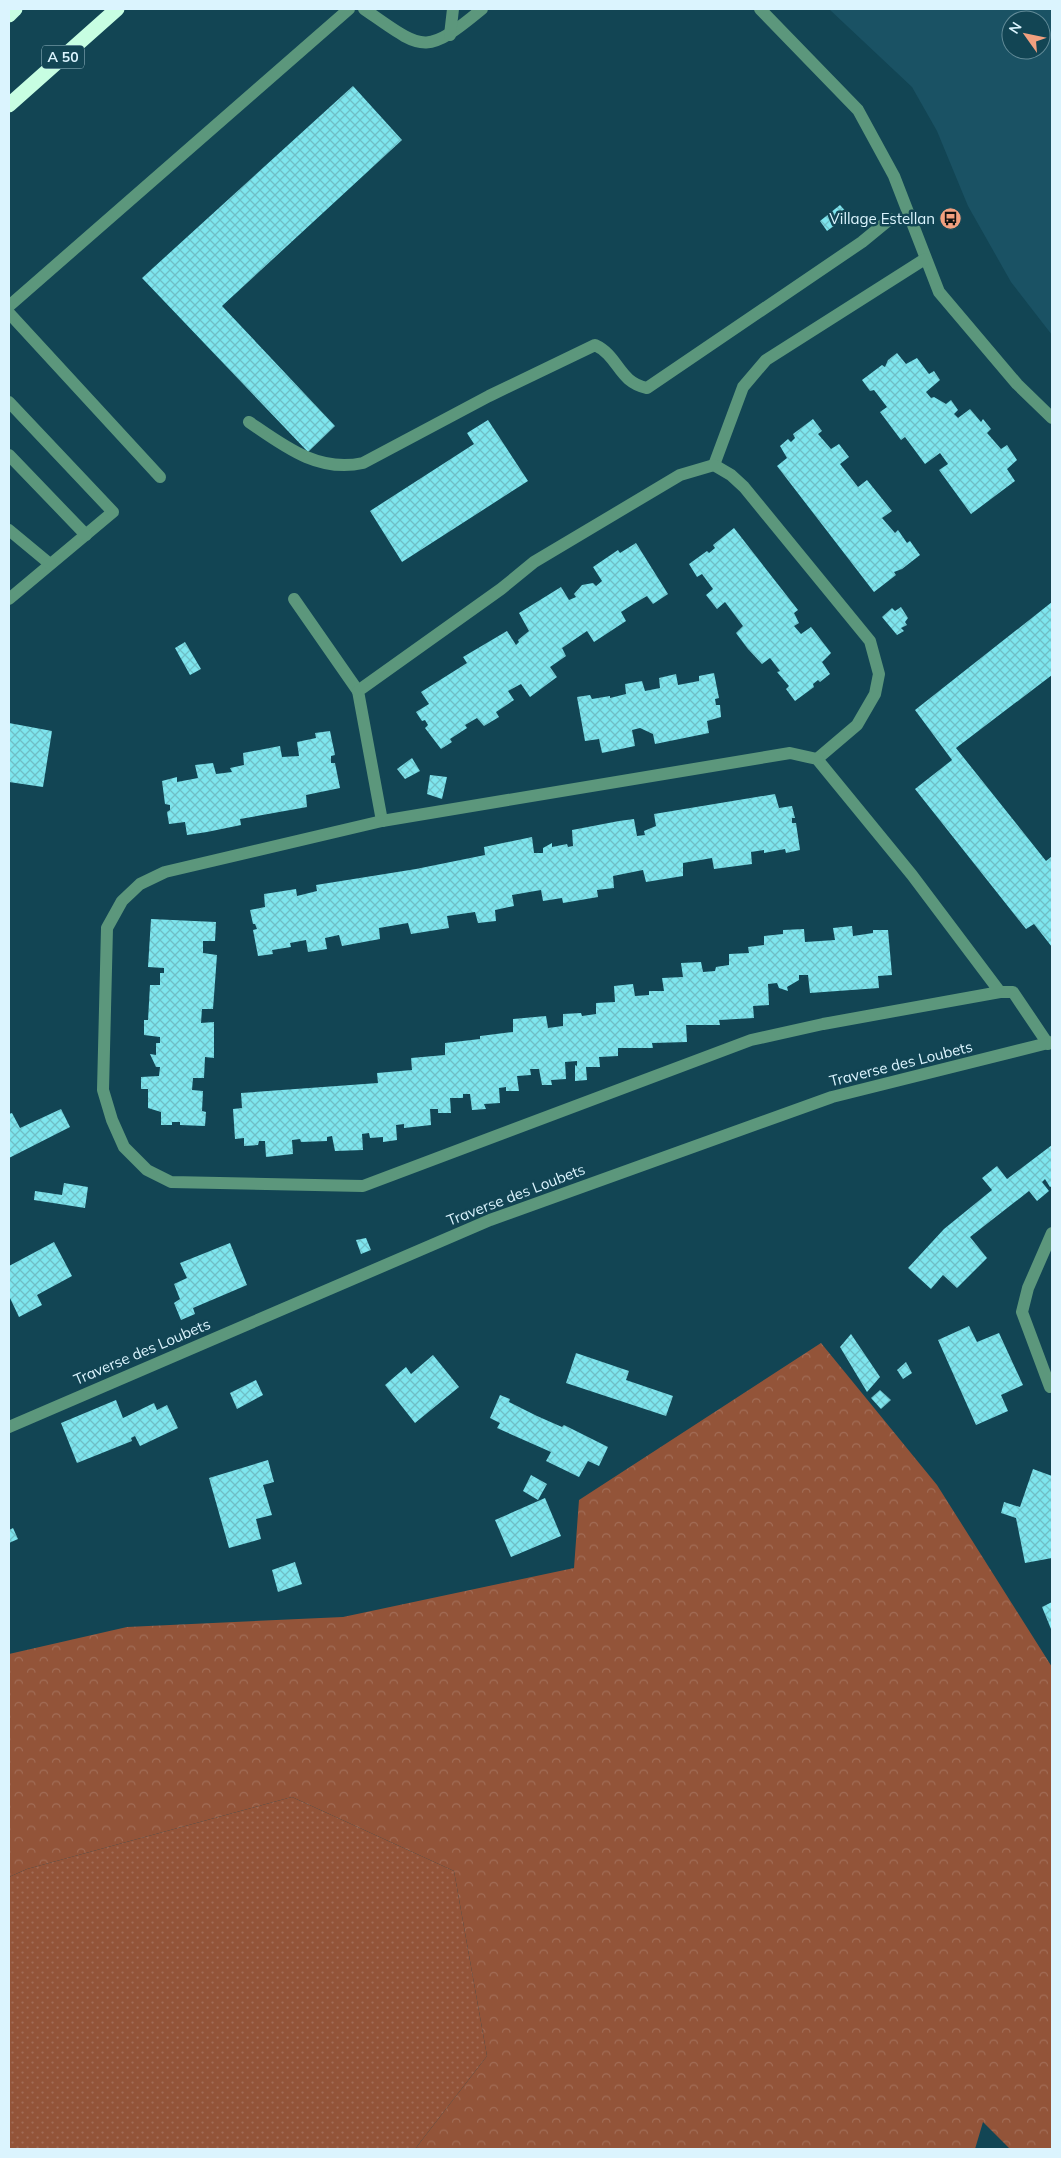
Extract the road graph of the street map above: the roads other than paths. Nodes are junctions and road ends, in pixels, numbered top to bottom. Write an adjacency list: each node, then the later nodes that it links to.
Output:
1 (16, 9): 8 (highway)
2 (117, 9): 10 (highway, A 50)
3 (349, 9): 13 (street)
4 (364, 9): 9 (street)
5 (453, 9): 9 (street)
6 (482, 9): 9 (street)
7 (760, 9): 12 (street)
8 (9, 15)
9 (450, 36)
10 (9, 105)
11 (890, 219): 17 (street)
12 (925, 259): 16 (street); 19 (street)
13 (9, 306)
14 (9, 313): 20 (street)
15 (9, 402): 22 (street)
16 (1052, 418)
17 (249, 422)
18 (9, 455): 22 (street)
19 (714, 465): 26 (street); 27 (street)
20 (160, 477)
21 (9, 530): 23 (street)
22 (86, 535): 23 (street)
23 (50, 564): 24 (street)
24 (9, 599)
25 (294, 599): 26 (street)
26 (358, 691): 28 (street)
27 (817, 759): 28 (street); 29 (street)
28 (382, 821): 29 (street)
29 (1000, 992): 30 (street)
30 (1050, 1043): 33 (street, Traverse des Loubets)
31 (1052, 1233): 32 (street)
32 (1050, 1387)
33 (9, 1427)

